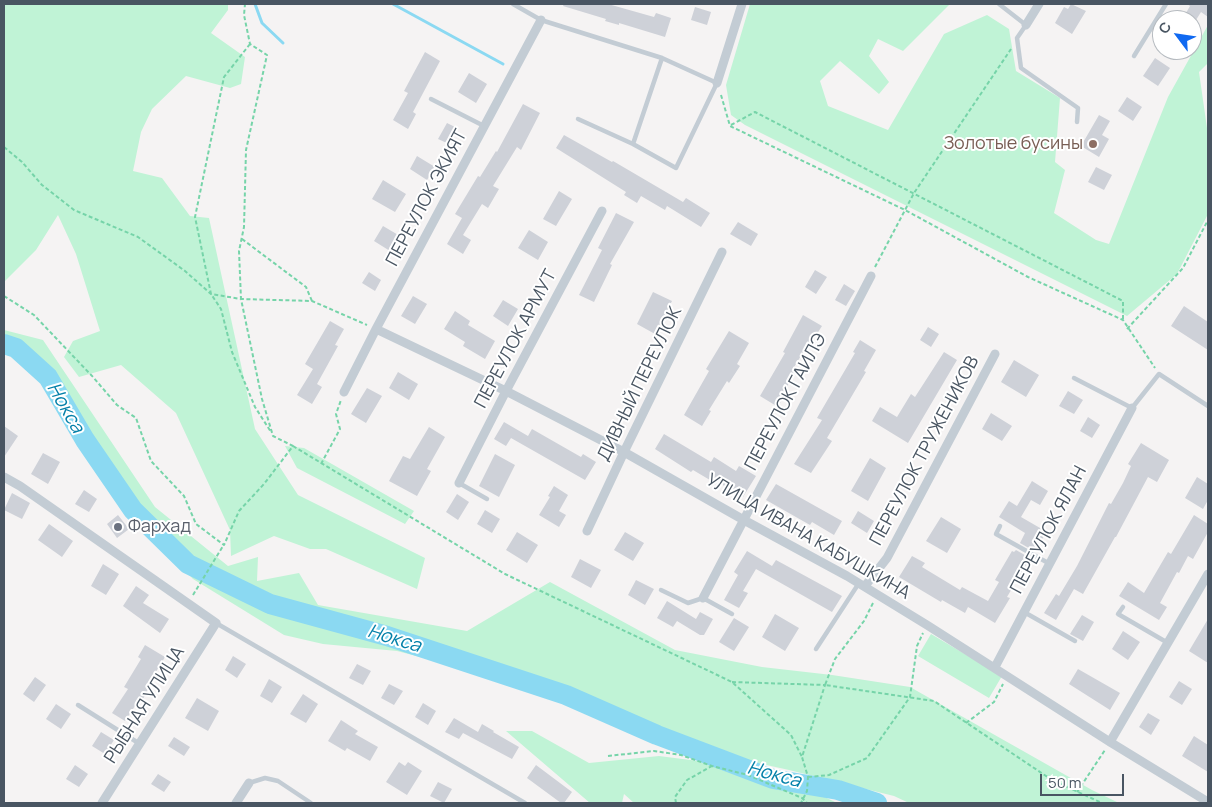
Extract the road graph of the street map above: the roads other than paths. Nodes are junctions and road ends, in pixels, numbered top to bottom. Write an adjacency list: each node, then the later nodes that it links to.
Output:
1 (514, 4): 6 (lane)
2 (742, 4): 10 (street)
3 (999, 4): 7 (lane)
4 (1039, 4): 7 (street)
5 (1166, 4): 8 (lane)
6 (541, 20): 9 (lane); 14 (street, ПЕРЕУЛОК ЭКИЯТ)
7 (1026, 25): 13 (lane)
8 (1134, 56)
9 (662, 58): 10 (lane); 15 (lane)
10 (717, 84): 15 (lane)
11 (431, 99): 14 (lane)
12 (578, 119): 15 (lane)
13 (1077, 122)
14 (484, 126): 19 (street, ПЕРЕУЛОК ЭКИЯТ)
15 (632, 144)
16 (602, 211): 22 (street, ПЕРЕУЛОК АРМУТ)
17 (722, 252): 26 (street, ДИВНЫЙ ПЕРЕУЛОК)
18 (871, 276): 30 (street, ПЕРЕУЛОК ГАИЛЭ)
19 (376, 328): 22 (street, УЛИЦА ИВАНА КАБУШКИНА); 23 (street, ПЕРЕУЛОК ЭКИЯТ)
20 (995, 354): 35 (street, ПЕРЕУЛОК ТРУЖЕНИКОВ)
21 (1074, 378): 25 (lane)
22 (506, 391): 26 (street, УЛИЦА ИВАНА КАБУШКИНА); 28 (street, ПЕРЕУЛОК АРМУТ)
23 (344, 392)
24 (1208, 406): 25 (lane)
25 (1132, 408): 33 (street, ПЕРЕУЛОК ЯЛАН)
26 (624, 452): 30 (street, УЛИЦА ИВАНА КАБУШКИНА); 32 (street, ДИВНЫЙ ПЕРЕУЛОК)
27 (4, 477): 41 (street)
28 (459, 483): 29 (lane)
29 (487, 499)
30 (742, 519): 35 (street, УЛИЦА ИВАНА КАБУШКИНА); 37 (street, ПЕРЕУЛОК ГАИЛЭ)
31 (1000, 526): 33 (lane)
32 (587, 531)
33 (1050, 564): 39 (street, ПЕРЕУЛОК ЯЛАН)
34 (1208, 574): 43 (street)
35 (862, 584): 44 (lane); 45 (street, УЛИЦА ИВАНА КАБУШКИНА)
36 (661, 590): 37 (lane)
37 (703, 598): 40 (lane)
38 (1123, 607): 43 (lane)
39 (1024, 612): 42 (lane); 45 (street, ПЕРЕУЛОК ЯЛАН)
40 (732, 614)
41 (216, 623): 48 (street, РЫБНАЯ УЛИЦА); 54 (lane)
42 (1075, 641)
43 (1168, 643): 47 (street)
44 (816, 649)
45 (995, 667): 47 (street, УЛИЦА ИВАНА КАБУШКИНА)
46 (78, 705): 48 (lane)
47 (1110, 742): 50 (street, УЛИЦА ИВАНА КАБУШКИНА)
48 (140, 744): 51 (street, РЫБНАЯ УЛИЦА)
49 (249, 783): 52 (street); 53 (lane)
50 (1208, 802)
51 (102, 803)
52 (236, 803)
53 (310, 803)
54 (525, 803)

